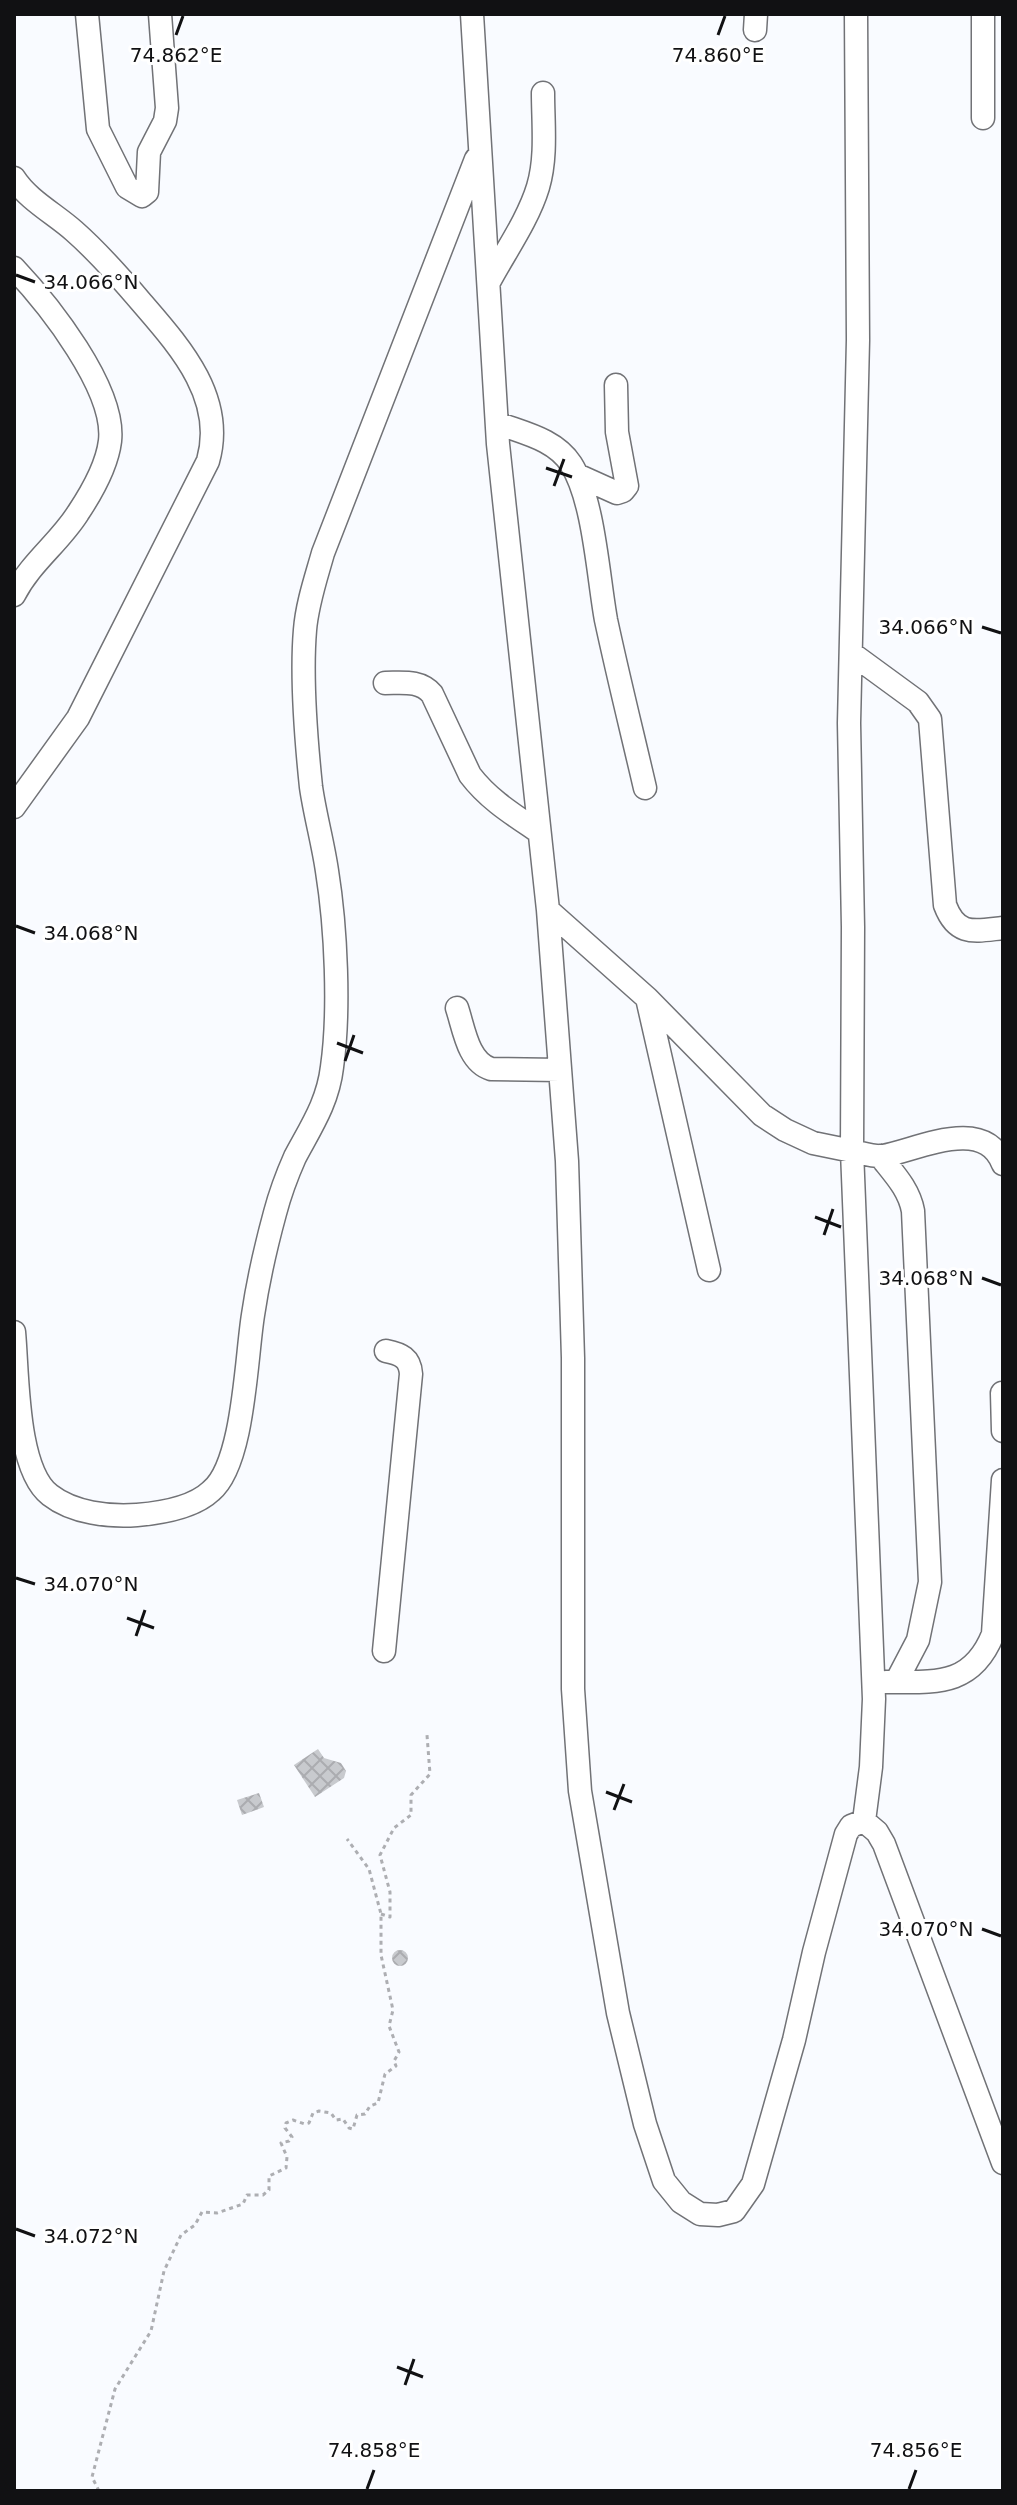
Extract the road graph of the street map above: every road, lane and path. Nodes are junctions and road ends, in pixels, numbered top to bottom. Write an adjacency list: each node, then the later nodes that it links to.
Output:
1 (87, 14): 2 (street)
2 (160, 14)
3 (472, 14): 8 (street)
4 (856, 14): 16 (street)
5 (983, 14): 7 (street)
6 (543, 93): 11 (street)
7 (983, 118)
8 (480, 150): 11 (street); 30 (street)
9 (14, 178): 19 (street)
10 (14, 268): 15 (street)
11 (488, 283): 13 (street)
12 (616, 385): 14 (street)
13 (497, 423): 14 (street); 20 (street)
14 (577, 475): 18 (street)
15 (14, 595)
16 (851, 653): 22 (street); 26 (street)
17 (385, 683): 20 (street)
18 (645, 788)
19 (14, 807)
20 (539, 832): 21 (street)
21 (548, 910): 23 (street); 25 (street)
22 (1003, 928)
23 (647, 998): 26 (street); 29 (street)
24 (457, 1008): 25 (street)
25 (560, 1070): 39 (street)
26 (852, 1151): 27 (street); 36 (street)
27 (880, 1156): 28 (street); 37 (street)
28 (1003, 1164)
29 (709, 1270)
30 (14, 1332)
31 (386, 1351): 35 (street)
32 (1002, 1393): 33 (street)
33 (1003, 1431)
34 (1003, 1480): 37 (street)
35 (384, 1651)
36 (873, 1681): 37 (street); 39 (street)
37 (896, 1682)
38 (427, 1735): 41 (path)
39 (864, 1821): 42 (street)
40 (347, 1839): 41 (path)
41 (381, 1914): 43 (path)
42 (1003, 2163)
43 (99, 2491)

